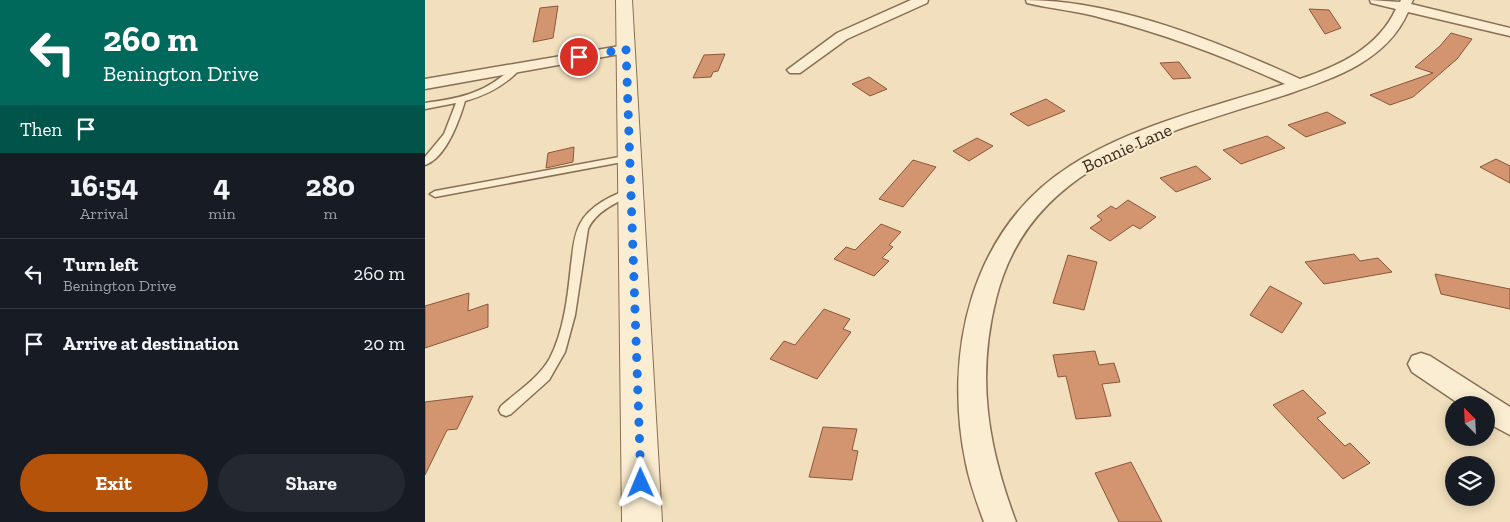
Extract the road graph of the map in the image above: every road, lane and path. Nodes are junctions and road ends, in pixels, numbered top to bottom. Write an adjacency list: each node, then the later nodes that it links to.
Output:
1 (624, 0): 7 (street)
2 (922, 0): 9 (street)
3 (1031, 0): 11 (street)
4 (1376, 0): 5 (street)
5 (1405, 3): 6 (street); 11 (street, Bonnie Lane)
6 (1510, 32)
7 (626, 49): 8 (street); 14 (street)
8 (517, 68): 10 (street); 12 (lane)
9 (795, 70)
10 (425, 84)
11 (1300, 84): 24 (street, Bonnie Lane)
12 (461, 100): 13 (lane); 15 (lane)
13 (425, 106)
14 (630, 158): 16 (street); 17 (lane)
15 (425, 162)
16 (632, 192): 20 (lane); 23 (street)
17 (435, 194)
18 (1421, 364): 19 (street)
19 (1470, 396)
20 (506, 410)
21 (1495, 412): 22 (street)
22 (1510, 422)
23 (642, 522)
24 (1000, 522)

